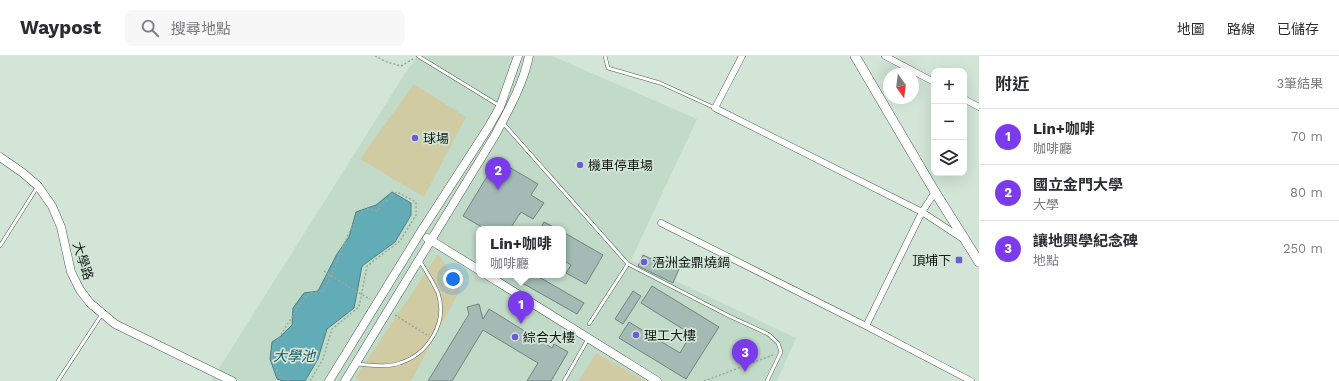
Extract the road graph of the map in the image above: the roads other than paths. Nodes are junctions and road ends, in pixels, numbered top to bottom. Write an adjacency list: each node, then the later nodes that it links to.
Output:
1 (418, 56): 10 (lane)
2 (518, 56): 10 (street)
3 (529, 56): 13 (street)
4 (605, 56): 12 (lane)
5 (742, 56): 12 (street)
6 (855, 56): 16 (main road)
7 (885, 56): 8 (street)
8 (931, 80)
9 (967, 100): 11 (street)
10 (500, 107): 19 (street)
11 (979, 107)
12 (716, 108): 17 (street)
13 (502, 122): 21 (street); 25 (lane)
14 (0, 157): 15 (street, 大學路)
15 (38, 186): 22 (lane); 28 (street, 大學路)
16 (935, 192): 17 (street); 20 (main road)
17 (922, 212): 20 (street); 30 (street)
18 (662, 223): 30 (street)
19 (420, 233): 21 (street); 34 (street)
20 (964, 239): 24 (main road)
21 (431, 240): 23 (street); 26 (street)
22 (0, 246)
23 (420, 259): 32 (street); 32 (lane)
24 (979, 262)
25 (628, 264): 29 (lane); 40 (lane)
26 (476, 268)
27 (492, 278): 31 (street)
28 (102, 314): 33 (street, 大學路); 35 (lane)
29 (589, 324)
30 (866, 326): 41 (street)
31 (588, 338): 38 (lane); 39 (street)
32 (355, 364): 37 (street)
33 (221, 378): 36 (street, 大學路)
34 (334, 380)
35 (58, 381)
36 (232, 381)
37 (345, 381)
38 (564, 381)
39 (657, 381)
40 (767, 381)
41 (972, 381)

